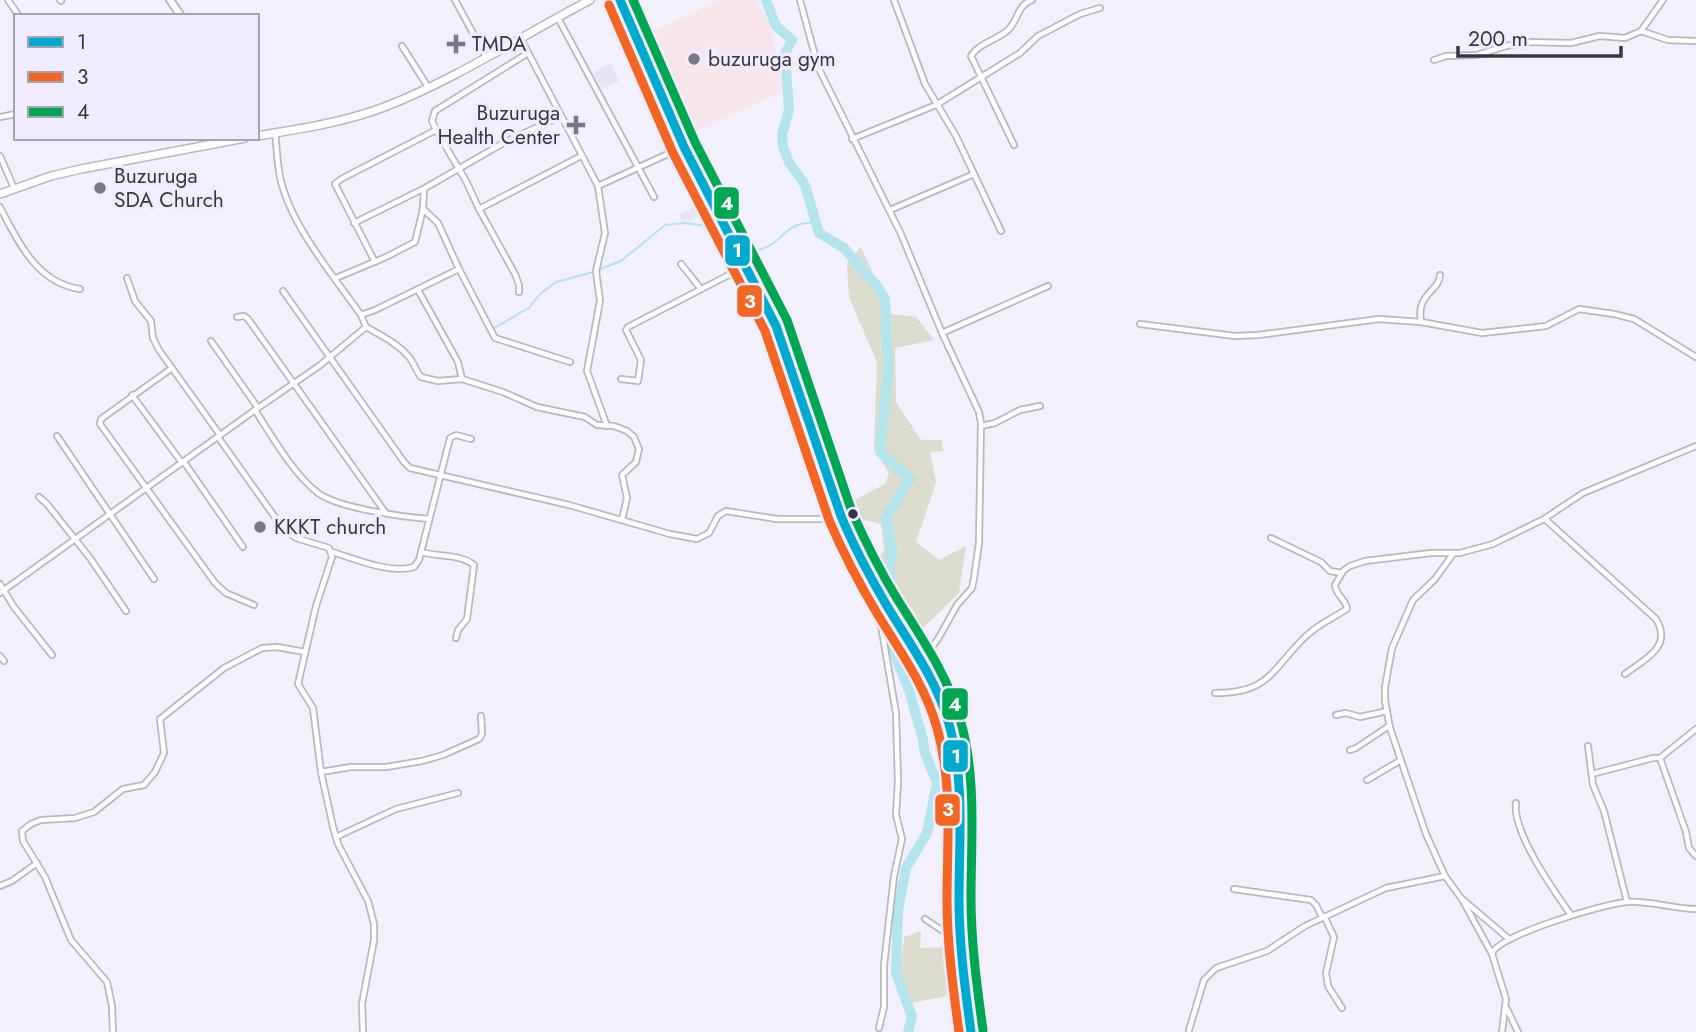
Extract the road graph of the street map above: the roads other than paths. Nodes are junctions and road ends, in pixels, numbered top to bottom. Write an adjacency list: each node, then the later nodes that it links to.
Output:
1 (455, 0): 15 (street)
2 (590, 0): 9 (main road)
3 (620, 0): 27 (highway)
4 (800, 0): 24 (street)
5 (894, 0): 19 (street)
6 (1032, 0): 17 (street)
7 (1663, 0): 10 (street)
8 (1100, 8): 17 (street)
9 (558, 17): 11 (main road); 30 (street)
10 (1641, 31): 12 (street); 16 (street)
11 (521, 38): 14 (street); 15 (main road)
12 (1696, 41)
13 (402, 46): 18 (street)
14 (528, 53): 20 (street); 21 (street)
15 (486, 57): 18 (main road)
16 (1434, 60)
17 (981, 77): 19 (street); 26 (street)
18 (428, 87): 22 (main road)
19 (936, 105): 24 (street); 32 (street)
20 (561, 117): 29 (street); 31 (street)
21 (436, 130): 31 (street); 42 (street)
22 (275, 133): 23 (main road); 50 (street)
23 (259, 136)
24 (852, 139): 41 (street)
25 (227, 140): 34 (main road)
26 (1014, 145)
27 (684, 147): 30 (street); 46 (highway)
28 (0, 156): 34 (street)
29 (581, 156): 33 (street); 40 (street)
30 (638, 166): 33 (street); 37 (street)
31 (458, 169): 35 (street); 40 (street)
32 (974, 174): 41 (street); 43 (street)
33 (598, 186): 74 (street)
34 (14, 188): 36 (main road)
35 (425, 188): 39 (street); 42 (street)
36 (0, 194)
37 (654, 197)
38 (0, 207): 52 (street)
39 (423, 209): 44 (street); 47 (street)
40 (479, 209): 56 (street)
41 (890, 210): 62 (street)
42 (354, 223): 44 (street)
43 (1001, 231)
44 (375, 262): 50 (street)
45 (681, 264): 53 (street)
46 (746, 266): 53 (street); 86 (highway)
47 (459, 269): 54 (street); 66 (street)
48 (1440, 275): 59 (street)
49 (127, 278): 67 (street)
50 (336, 278): 57 (street)
51 (1048, 286): 62 (street)
52 (80, 289)
53 (701, 289): 69 (street)
54 (418, 290): 57 (street); 68 (street)
55 (283, 291): 65 (street)
56 (519, 292)
57 (361, 315): 61 (street)
58 (237, 317): 70 (street)
59 (1421, 322): 60 (street); 64 (street)
60 (1140, 324)
61 (366, 327): 65 (street); 68 (street)
62 (942, 332): 75 (street)
63 (211, 341): 73 (street)
64 (1696, 357)
65 (330, 359): 70 (street); 81 (street)
66 (570, 362)
67 (172, 368): 71 (street); 77 (street)
68 (462, 379): 74 (street)
69 (621, 379)
70 (294, 383): 73 (street); 84 (street)
71 (132, 396): 80 (street); 82 (street)
72 (1040, 406): 75 (street)
73 (256, 409): 77 (street); 84 (street)
74 (607, 426): 90 (street)
75 (981, 426): 108 (street)
76 (57, 436): 85 (street)
77 (219, 436): 80 (street); 94 (street)
78 (471, 439): 81 (street)
79 (1696, 446): 89 (street)
80 (183, 463): 82 (street); 93 (street)
81 (440, 476): 87 (street); 90 (street)
82 (147, 489): 85 (street); 101 (street)
83 (39, 498): 92 (street)
84 (385, 512): 87 (street)
85 (111, 515): 92 (street); 98 (street)
86 (841, 516): 88 (street); 108 (highway)
87 (429, 519): 95 (street)
88 (827, 519): 90 (street); 143 (street)
89 (1544, 519): 96 (street); 109 (street)
90 (622, 520)
91 (1271, 538): 97 (street)
92 (75, 540): 100 (street); 102 (street)
93 (243, 547)
94 (332, 552): 95 (street); 104 (street)
95 (421, 552): 103 (street)
96 (1453, 554): 97 (street); 111 (street)
97 (1342, 573): 110 (street)
98 (154, 579)
99 (0, 583): 100 (street)
100 (2, 592): 105 (street)
101 (254, 605)
102 (126, 611)
103 (456, 638)
104 (305, 652): 120 (street); 127 (street)
105 (52, 655)
106 (0, 656): 107 (street)
107 (4, 661)
108 (921, 662): 139 (highway)
109 (1625, 674)
110 (1215, 693)
111 (1387, 712): 112 (street); 114 (street)
112 (1336, 715)
113 (481, 716): 120 (street)
114 (1389, 726): 117 (street); 119 (street)
115 (1696, 729): 118 (street)
116 (1588, 746): 121 (street)
117 (1350, 750)
118 (1660, 758): 121 (street); 126 (street)
119 (1401, 760): 122 (street); 128 (street)
120 (321, 772): 125 (street)
121 (1592, 774): 132 (street)
122 (1367, 780)
123 (458, 793): 125 (street)
124 (1516, 803): 134 (street)
125 (336, 837): 146 (street)
126 (1696, 856)
127 (37, 863): 129 (street); 145 (street)
128 (1446, 876): 131 (street); 135 (street)
129 (0, 886)
130 (1234, 889): 135 (street)
131 (1461, 898): 138 (street); 140 (street)
132 (1627, 902): 133 (street); 134 (street)
133 (1694, 909): 136 (street)
134 (1571, 915): 138 (street)
135 (1323, 917): 141 (street); 144 (street)
136 (1696, 917)
137 (925, 919): 139 (street)
138 (1509, 939): 140 (street)
139 (961, 944): 147 (highway)
140 (1492, 954): 142 (street)
141 (1342, 1007)
142 (1507, 1008): 148 (street); 149 (street)
143 (879, 1028)
144 (1189, 1030)
145 (113, 1032)
146 (363, 1032)
147 (971, 1032)
148 (1502, 1032)
149 (1517, 1032)

